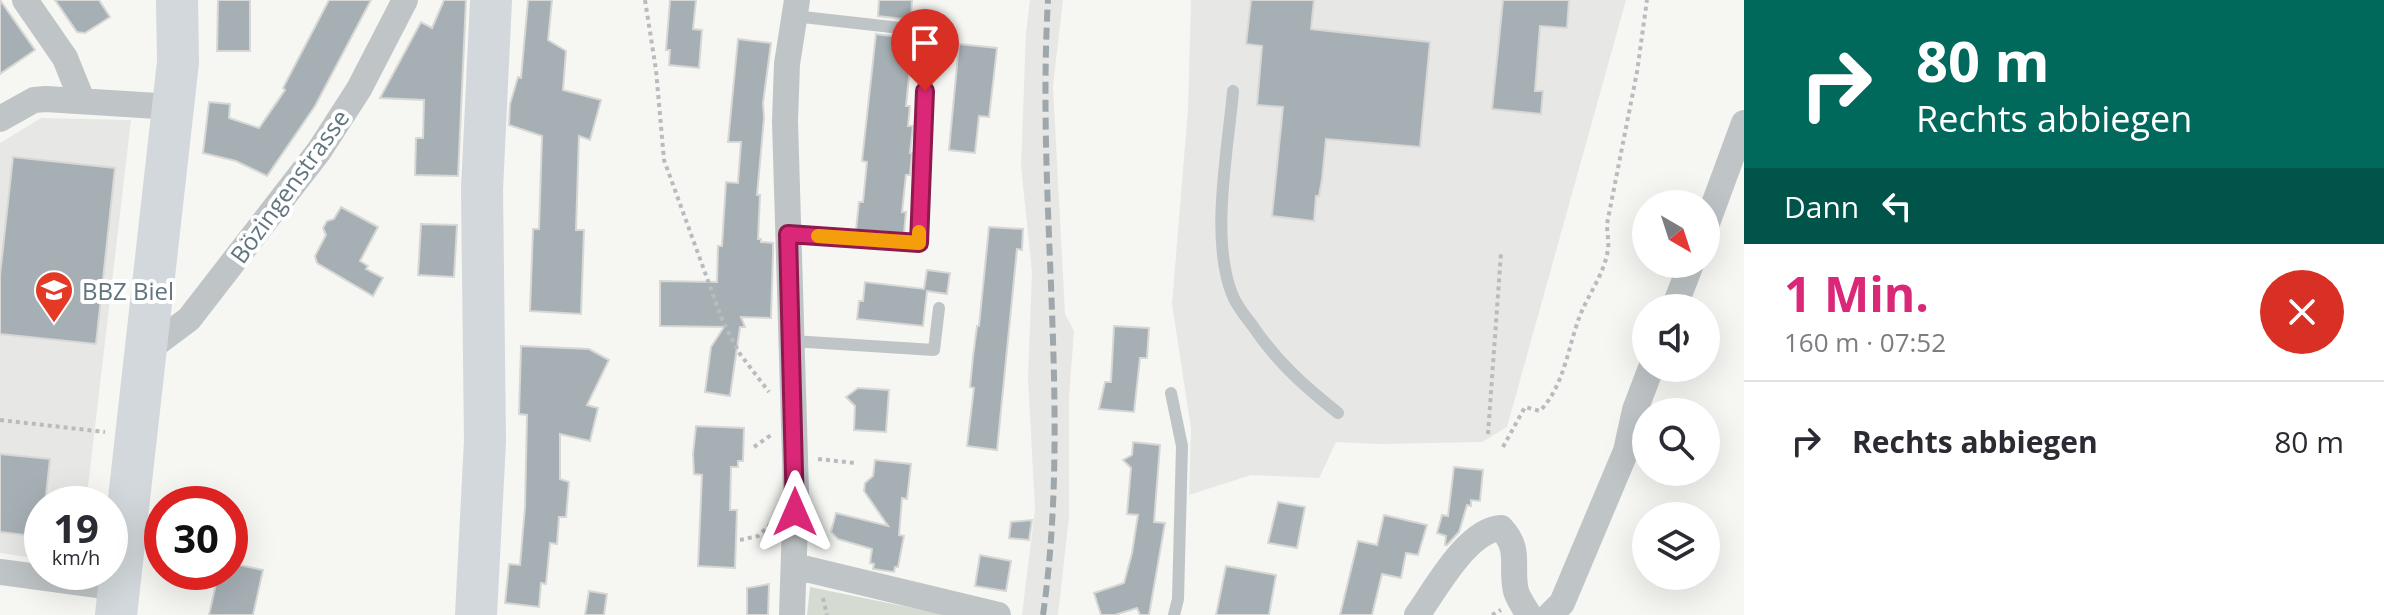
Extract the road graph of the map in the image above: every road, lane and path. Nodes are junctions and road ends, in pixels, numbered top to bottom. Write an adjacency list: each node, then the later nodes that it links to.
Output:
1 (25, 0): 9 (street)
2 (177, 0): 10 (main road)
3 (405, 0): 18 (street, Bözingenstrasse)
4 (491, 0): 34 (main road)
5 (645, 0): 23 (path)
6 (1647, 0): 26 (path)
7 (795, 8): 14 (street); 14 (lane)
8 (1233, 91): 21 (lane)
9 (82, 100): 10 (street); 11 (street)
10 (173, 107): 18 (main road)
11 (0, 119)
12 (1744, 123): 13 (street)
13 (1719, 190)
14 (788, 234): 17 (street)
15 (1501, 253): 25 (path)
16 (939, 308): 17 (lane)
17 (792, 341): 23 (street)
18 (146, 351): 33 (main road)
19 (1646, 382): 41 (street)
20 (1171, 393): 38 (lane)
21 (1338, 413)
22 (0, 420): 24 (path)
23 (794, 430): 27 (path); 30 (street)
24 (109, 432)
25 (1488, 434)
26 (1503, 447)
27 (855, 463)
28 (774, 518): 29 (path)
29 (740, 540)
30 (794, 566): 35 (street); 37 (street)
31 (0, 572): 33 (street)
32 (823, 599): 36 (path)
33 (118, 601)
34 (476, 615)
35 (792, 615)
36 (827, 615)
37 (998, 615)
38 (1174, 615)
39 (1417, 615): 40 (street)
40 (1529, 615)
41 (1550, 615)

